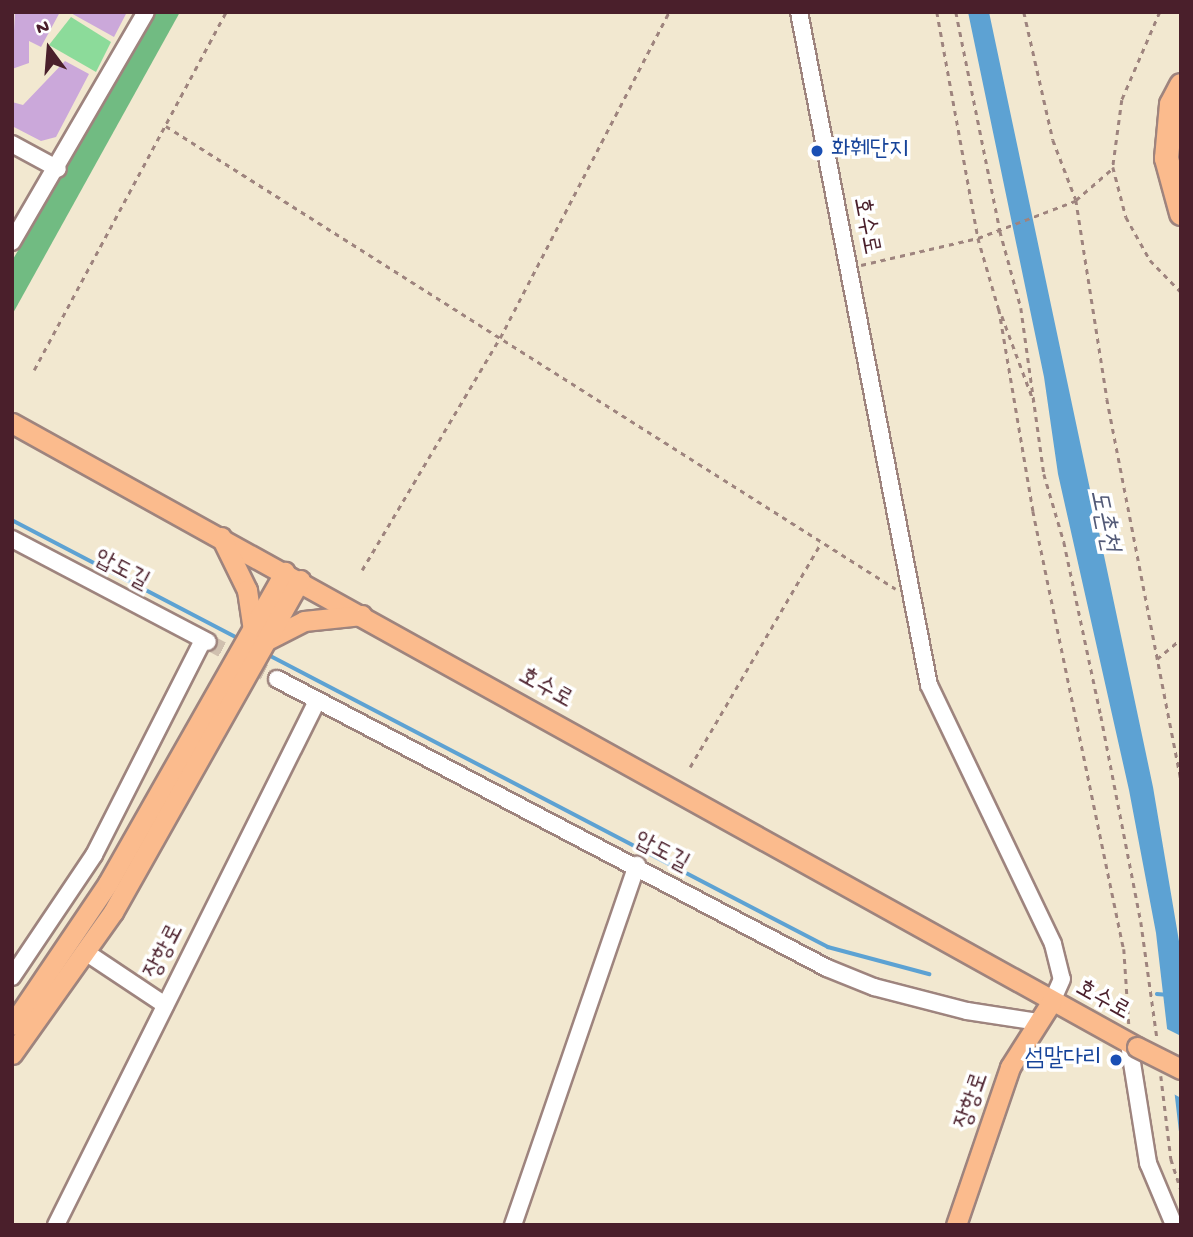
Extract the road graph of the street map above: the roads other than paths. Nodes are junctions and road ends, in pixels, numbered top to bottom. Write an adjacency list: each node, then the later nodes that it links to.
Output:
1 (146, 12): 5 (street)
2 (799, 12): 20 (street, 호수로)
3 (1181, 85): 6 (highway)
4 (12, 144): 5 (street)
5 (58, 169): 7 (street)
6 (1181, 213)
7 (12, 242)
8 (12, 423): 9 (main road, 호수로)
9 (221, 537): 11 (main road, 호수로); 13 (main road)
10 (12, 539): 17 (street, 압도길)
11 (293, 576): 12 (main road, 호수로); 13 (main road)
12 (362, 615): 13 (main road); 20 (main road, 호수로)
13 (256, 643): 18 (main road)
14 (277, 679): 15 (street, 압도길)
15 (317, 701): 16 (street, 압도길); 21 (street, 장항로)
16 (637, 865): 22 (street, 압도길); 28 (street)
17 (49, 927): 18 (street); 19 (street)
18 (79, 948): 21 (street); 23 (main road); 25 (main road)
19 (12, 977)
20 (1052, 1001): 22 (main road, 장항로); 24 (main road, 호수로)
21 (165, 1005): 27 (street, 장항로)
22 (1038, 1022): 29 (main road, 장항로)
23 (12, 1025)
24 (1133, 1046): 26 (main road, 호수로, bridge); 30 (street, 호수로)
25 (12, 1054)
26 (1181, 1069)
27 (55, 1225)
28 (513, 1225)
29 (956, 1225)
30 (1174, 1225)

